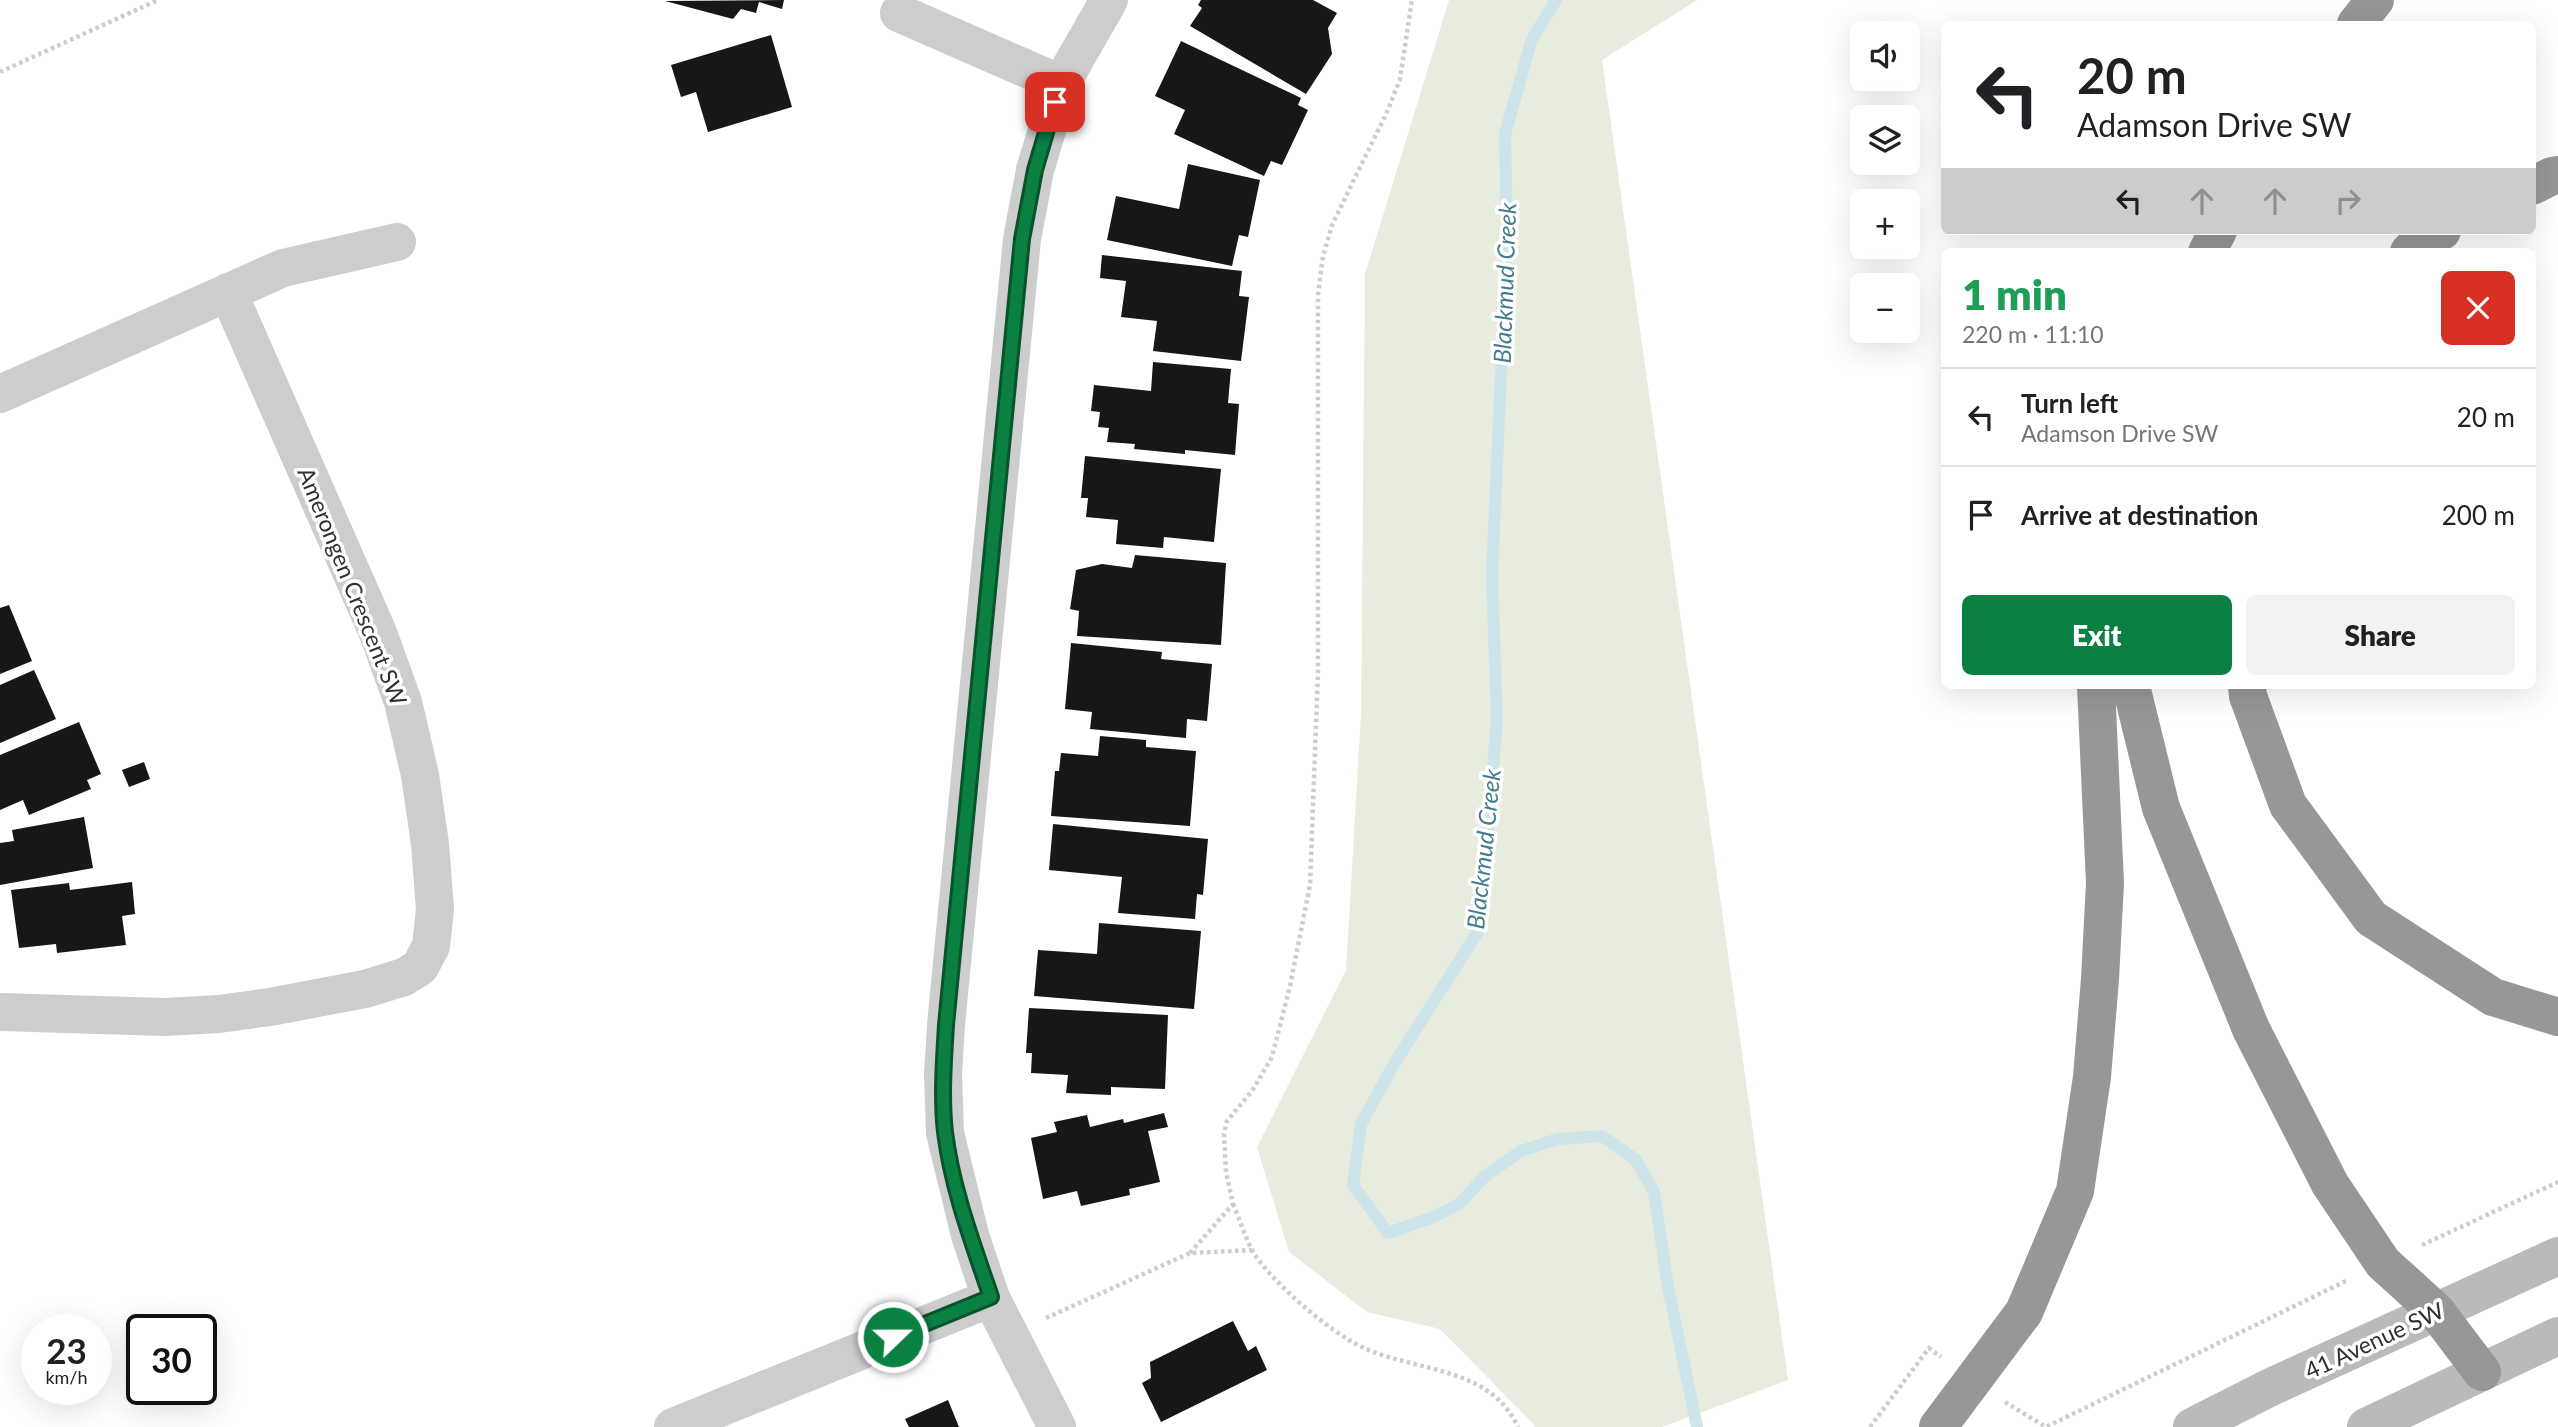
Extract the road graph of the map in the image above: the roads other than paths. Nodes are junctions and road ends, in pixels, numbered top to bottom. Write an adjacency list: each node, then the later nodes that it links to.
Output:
1 (1109, 0): 5 (street)
2 (2375, 0): 4 (highway)
3 (899, 13): 5 (street)
4 (2358, 21)
5 (1061, 84): 19 (street)
6 (2558, 176): 7 (highway)
7 (2536, 184)
8 (2434, 235): 10 (highway)
9 (397, 243): 11 (street)
10 (2413, 248)
11 (229, 292): 12 (street); 16 (street, Amerongen Crescent SW)
12 (0, 394)
13 (2096, 689): 25 (highway)
14 (2132, 689): 20 (highway)
15 (2247, 689): 17 (highway)
16 (0, 1012)
17 (2558, 1017)
18 (2558, 1256): 20 (main road, 41 Avenue SW)
19 (991, 1297): 23 (street); 24 (street)
20 (2435, 1311): 22 (highway); 26 (main road, 41 Avenue SW)
21 (2558, 1336): 22 (main road)
22 (2482, 1372): 27 (main road)
23 (673, 1427)
24 (1057, 1427)
25 (1938, 1427)
26 (2192, 1427)
27 (2367, 1427)

